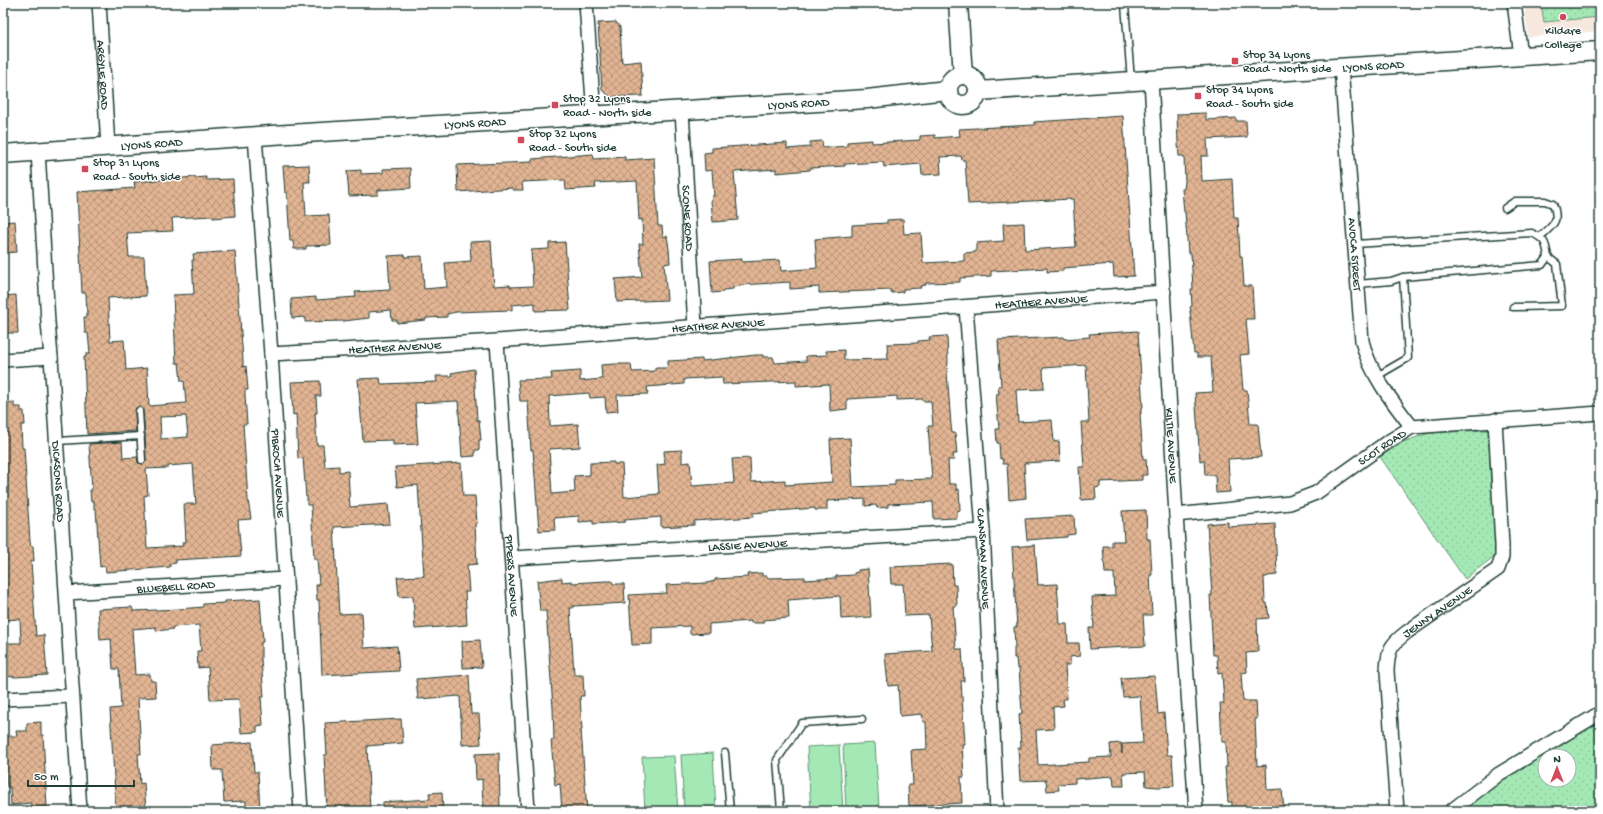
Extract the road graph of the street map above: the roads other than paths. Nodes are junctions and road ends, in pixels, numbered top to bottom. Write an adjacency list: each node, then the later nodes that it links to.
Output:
1 (99, 3): 17 (street, ARGYLE ROAD)
2 (586, 3): 15 (street)
3 (958, 3): 9 (street)
4 (1514, 3): 7 (street)
5 (1125, 5): 11 (lane)
6 (1600, 51): 7 (street, LYONS ROAD)
7 (1521, 56): 8 (street, LYONS ROAD)
8 (1341, 67): 10 (street, LYONS ROAD); 22 (street, AVOCA STREET)
9 (963, 75): 12 (street); 13 (street)
10 (1151, 80): 11 (street, LYONS ROAD); 26 (street, KILTIE AVENUE)
11 (1131, 81): 13 (street, LYONS ROAD)
12 (947, 90): 13 (street); 14 (street, LYONS ROAD)
13 (978, 91)
14 (682, 110): 15 (street, LYONS ROAD); 29 (street, SCONE ROAD)
15 (594, 115): 16 (street, LYONS ROAD)
16 (255, 136): 17 (street, LYONS ROAD); 31 (street, PIBROCH AVENUE)
17 (108, 146): 18 (street, LYONS ROAD)
18 (38, 151): 19 (street, LYONS ROAD); 32 (street, DICKSONS ROAD)
19 (3, 154)
20 (1505, 208): 21 (lane)
21 (1540, 236): 22 (lane); 23 (lane)
22 (1355, 244): 25 (street, AVOCA STREET)
23 (1548, 257): 24 (lane); 28 (lane)
24 (1402, 277): 25 (lane); 34 (lane)
25 (1358, 284): 34 (street, AVOCA STREET)
26 (1164, 292): 27 (street, HEATHER AVENUE); 42 (street, KILTIE AVENUE)
27 (966, 307): 29 (street, HEATHER AVENUE); 43 (street, CLANSMAN AVENUE)
28 (1513, 307)
29 (695, 326): 30 (street, HEATHER AVENUE)
30 (497, 341): 31 (street, HEATHER AVENUE); 44 (street, PIPERS AVENUE)
31 (271, 354): 45 (street, PIBROCH AVENUE)
32 (51, 357): 33 (street); 40 (street, DICKSONS ROAD)
33 (3, 360)
34 (1377, 376): 38 (street, AVOCA STREET)
35 (139, 410): 39 (lane)
36 (1600, 413): 37 (street, SCOT ROAD)
37 (1495, 420): 38 (street, SCOT ROAD); 59 (street, JENNY AVENUE)
38 (1412, 428): 42 (street, SCOT ROAD)
39 (141, 436): 40 (lane); 41 (lane)
40 (57, 441): 46 (street, DICKSONS ROAD)
41 (142, 460)
42 (1176, 515): 58 (street, KILTIE AVENUE)
43 (983, 531): 44 (street, LASSIE AVENUE); 57 (street, CLANSMAN AVENUE)
44 (512, 558): 54 (street, PIPERS AVENUE)
45 (285, 579): 46 (street, BLUEBELL ROAD); 53 (street, PIBROCH AVENUE)
46 (67, 593): 47 (street, DICKSONS ROAD)
47 (72, 696): 48 (street); 52 (street, DICKSONS ROAD)
48 (3, 699)
49 (1600, 713): 60 (street)
50 (862, 720): 56 (lane)
51 (725, 753): 55 (lane)
52 (80, 811)
53 (301, 811)
54 (528, 811)
55 (730, 811)
56 (781, 811)
57 (997, 811)
58 (1196, 811)
59 (1397, 811)
60 (1451, 811)

